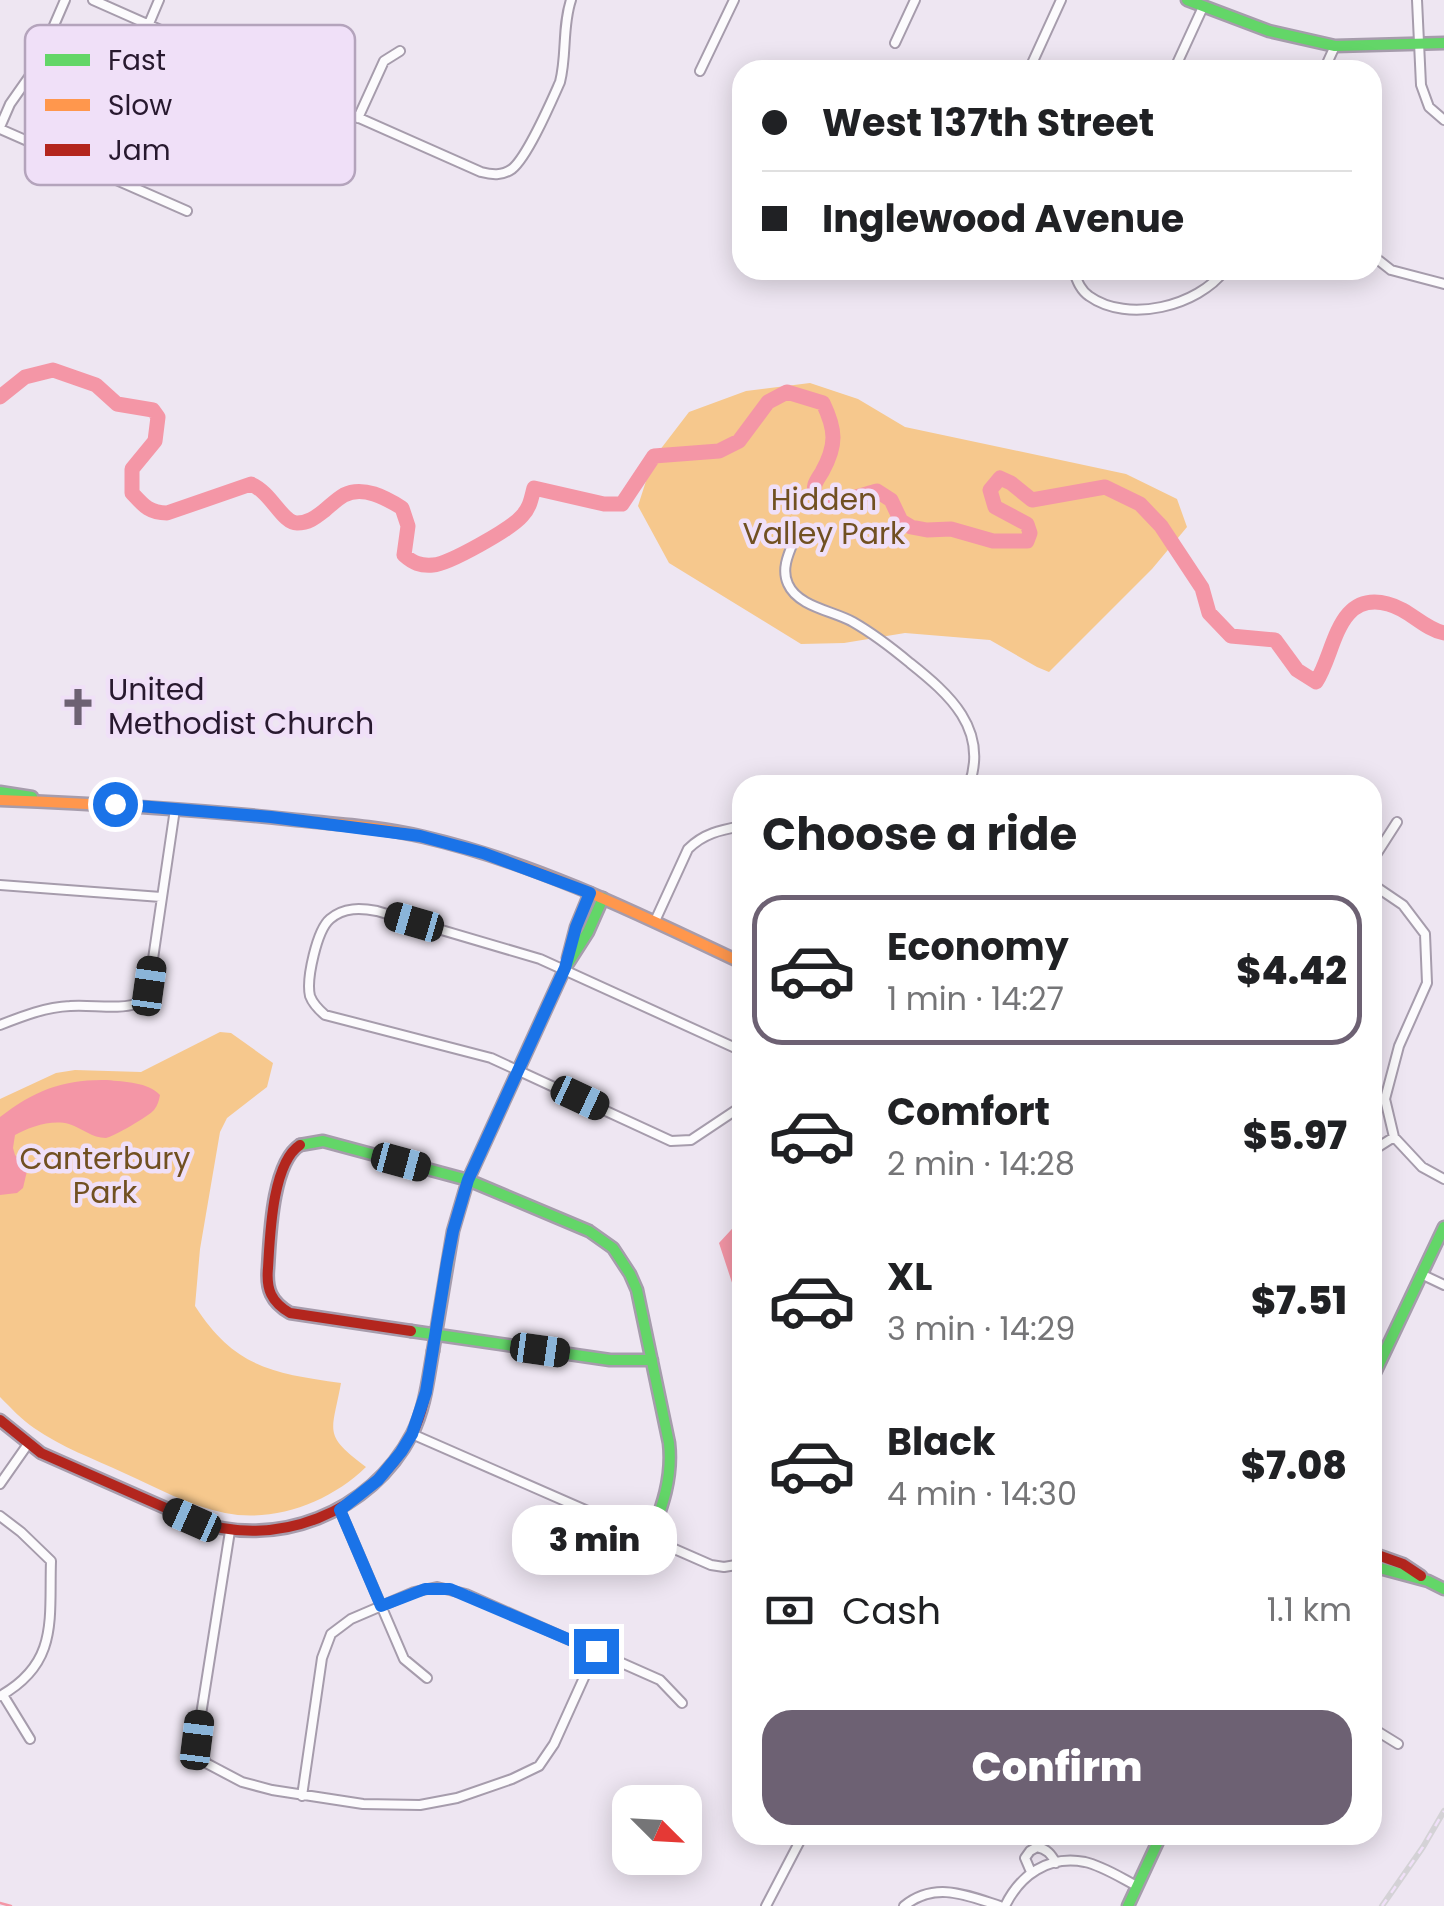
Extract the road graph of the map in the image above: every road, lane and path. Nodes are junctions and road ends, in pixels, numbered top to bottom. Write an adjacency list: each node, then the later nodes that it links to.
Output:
1 (65, 0): 11 (street)
2 (93, 0): 12 (street)
3 (160, 0): 13 (street)
4 (571, 0): 25 (street)
5 (734, 0): 22 (street)
6 (915, 0): 14 (street)
7 (1061, 0): 19 (street)
8 (1186, 0): 10 (street)
9 (1417, 0): 16 (street)
10 (1203, 7): 17 (street); 20 (street)
11 (54, 25)
12 (146, 25)
13 (148, 25)
14 (895, 43)
15 (1444, 43): 16 (street)
16 (1419, 44): 17 (street); 26 (street)
17 (1335, 46): 21 (street)
18 (400, 51): 25 (street)
19 (1034, 60)
20 (1179, 60)
21 (1329, 60)
22 (700, 72)
23 (25, 83): 27 (street)
24 (355, 117): 25 (street)
25 (358, 118)
26 (1444, 120)
27 (0, 128): 28 (street)
28 (25, 139)
29 (128, 185): 30 (street)
30 (187, 211)
31 (1382, 262): 34 (street)
32 (1077, 280): 33 (street)
33 (1217, 280)
34 (1444, 284)
35 (797, 533): 36 (street)
36 (971, 775)
37 (0, 792): 39 (street)
38 (0, 800): 39 (street)
39 (48, 800): 40 (street)
40 (175, 809): 46 (street); 47 (street)
41 (1397, 822): 43 (street)
42 (732, 829): 49 (street)
43 (1382, 845)
44 (0, 885): 47 (street)
45 (1382, 890): 56 (street)
46 (590, 893): 48 (street); 51 (street)
47 (161, 898): 52 (street)
48 (603, 898): 49 (street); 51 (street)
49 (654, 921): 50 (street)
50 (732, 957)
51 (565, 968): 53 (street); 54 (street); 54 (street)
52 (0, 1024)
53 (732, 1046)
54 (519, 1070): 55 (street); 58 (street)
55 (732, 1113)
56 (1394, 1137): 57 (street); 59 (street)
57 (1382, 1145)
58 (468, 1180): 63 (street); 63 (street); 65 (street)
59 (1444, 1180)
60 (1444, 1226): 61 (street)
61 (1420, 1274): 62 (street); 64 (street)
62 (1444, 1285)
63 (435, 1335): 65 (street); 67 (street)
64 (1382, 1357)
65 (652, 1360): 73 (street)
66 (0, 1420): 68 (street)
67 (412, 1434): 70 (street); 73 (street)
68 (28, 1444): 69 (street); 72 (street)
69 (0, 1484)
70 (340, 1510): 72 (street); 79 (street)
71 (0, 1516): 82 (street)
72 (230, 1531): 87 (street)
73 (650, 1539): 75 (street)
74 (1382, 1557): 77 (street)
75 (732, 1566)
76 (1382, 1569): 77 (street)
77 (1428, 1581): 78 (street)
78 (1444, 1588)
79 (381, 1606): 80 (street); 81 (street); 87 (street)
80 (596, 1651): 83 (street); 87 (street)
81 (427, 1678)
82 (2, 1696): 85 (street)
83 (682, 1704)
84 (1382, 1734): 86 (street)
85 (30, 1740)
86 (1398, 1744)
87 (302, 1796)
88 (797, 1845): 93 (street)
89 (1156, 1845): 92 (street)
90 (1056, 1863): 91 (street); 91 (street); 92 (street)
91 (1031, 1872): 95 (street)
92 (1137, 1886): 96 (street)
93 (766, 1906)
94 (904, 1906): 95 (street)
95 (1002, 1906)
96 (1128, 1906)

